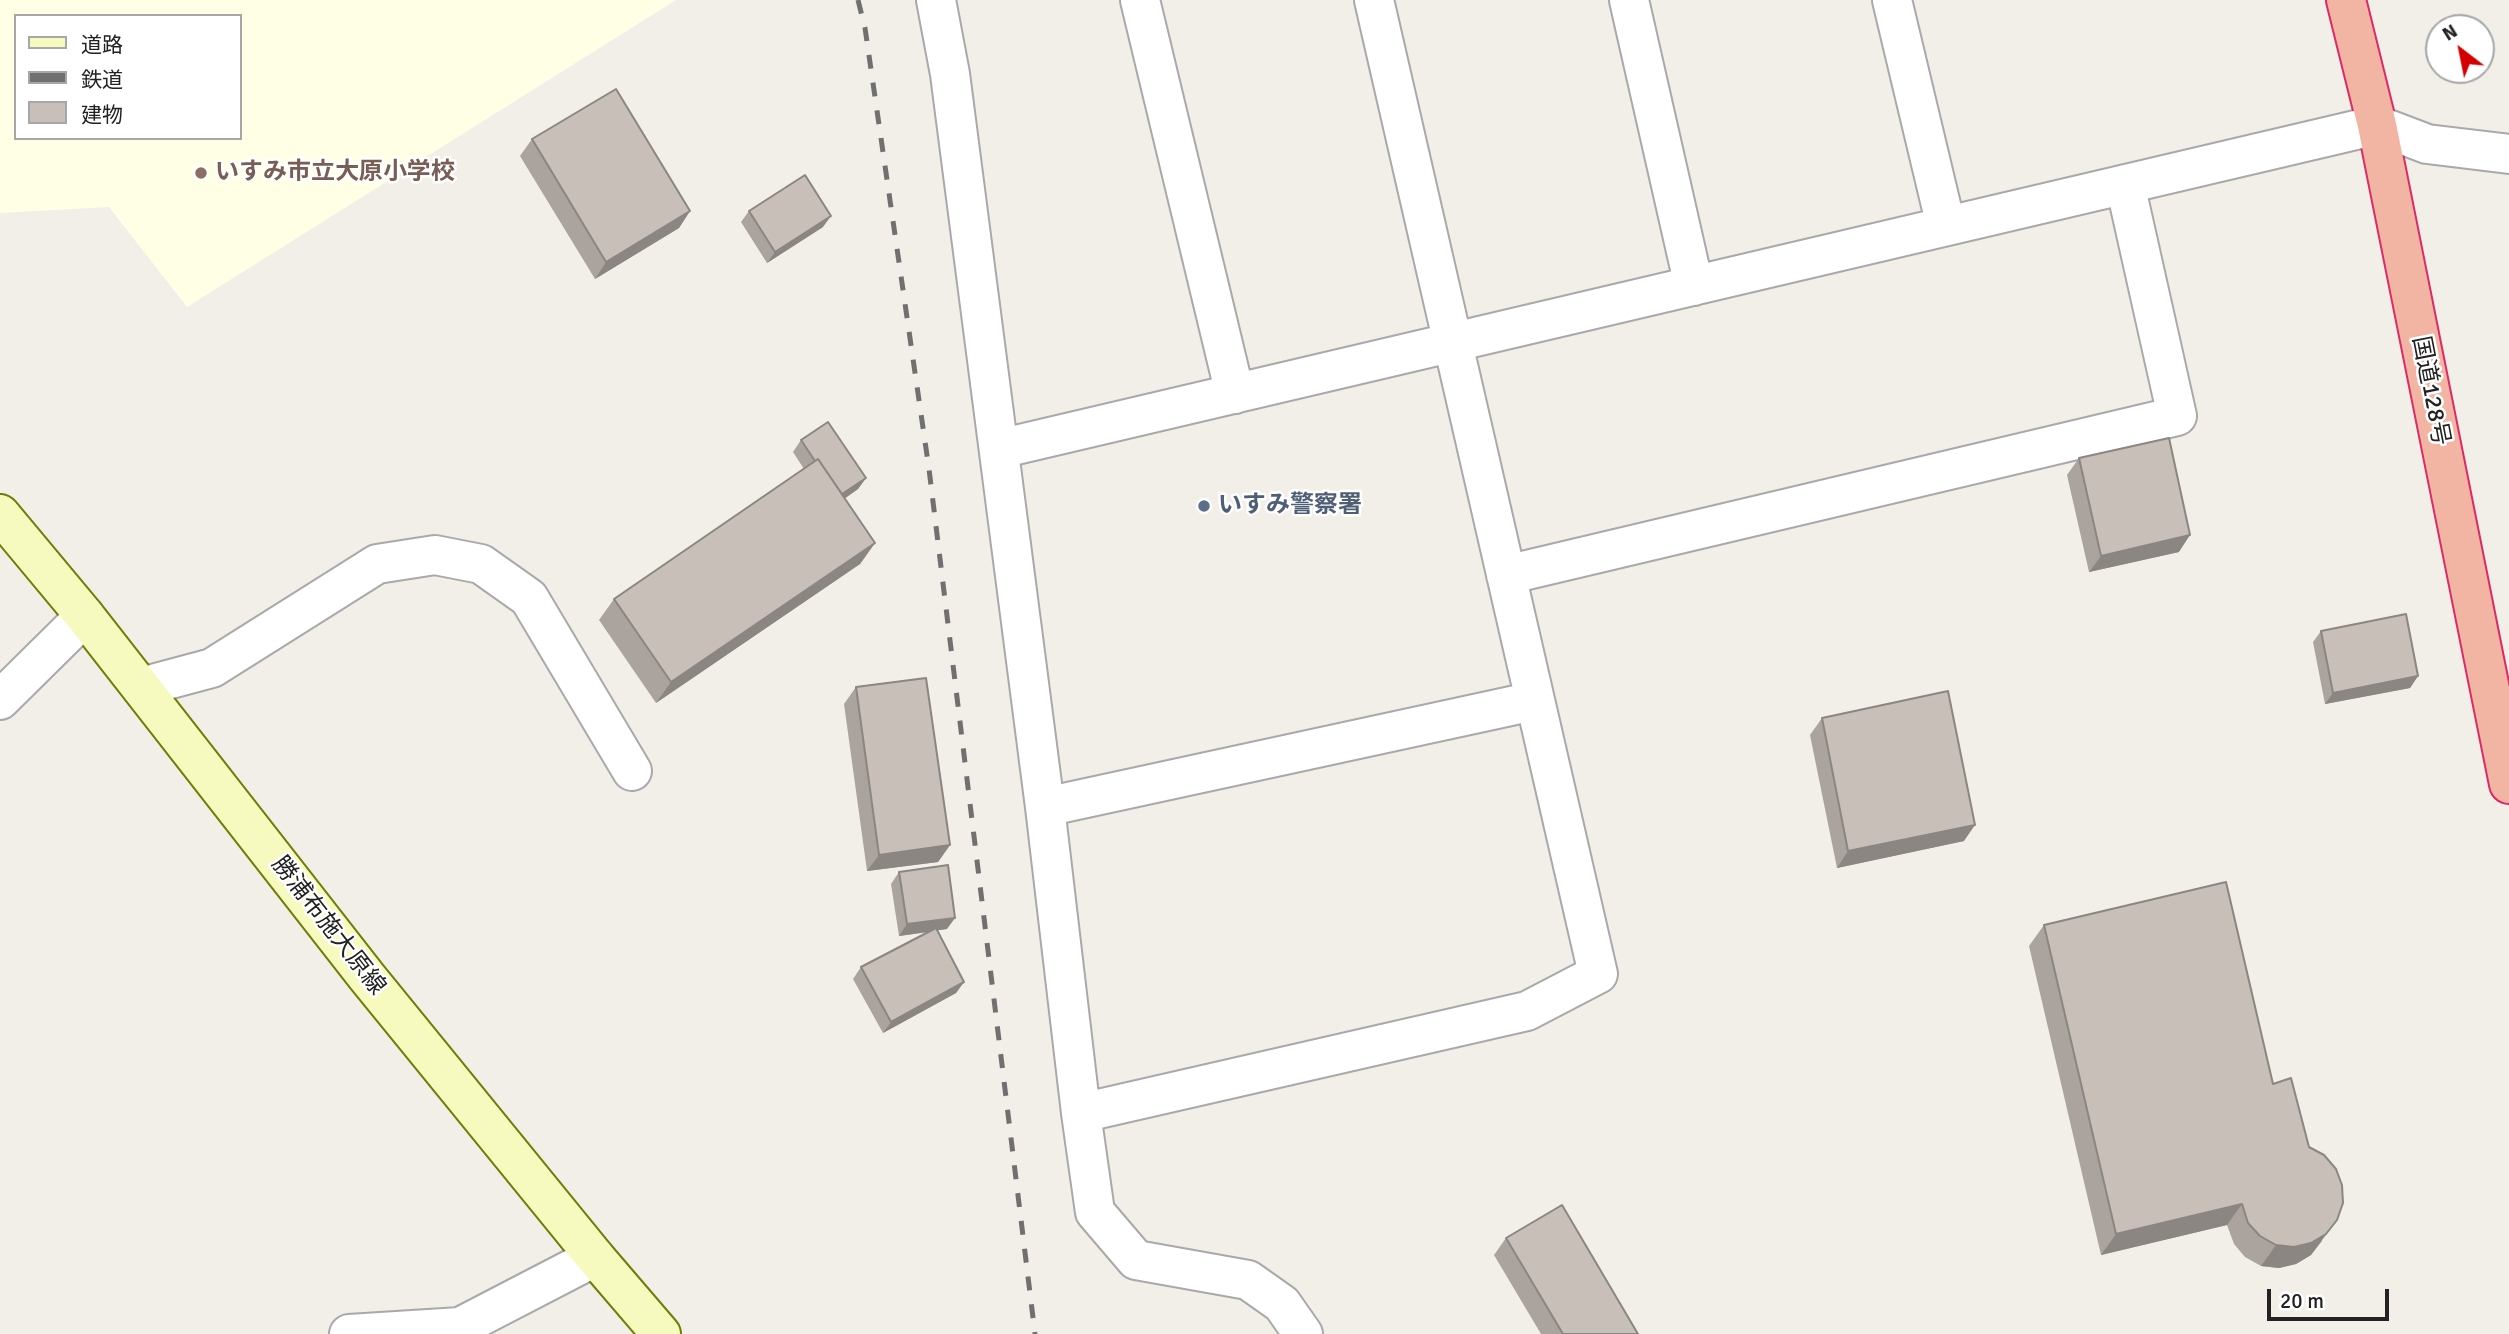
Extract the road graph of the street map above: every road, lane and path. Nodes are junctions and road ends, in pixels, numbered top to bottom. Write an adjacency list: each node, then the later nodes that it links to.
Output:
1 (936, 0): 14 (street)
2 (1140, 0): 13 (street)
3 (1374, 0): 12 (street)
4 (1629, 0): 11 (street)
5 (1892, 0): 10 (street)
6 (2346, 0): 7 (highway, 国道128号)
7 (2377, 125): 8 (street); 9 (street); 22 (highway, 国道128号)
8 (2509, 153)
9 (2125, 184): 10 (street); 16 (street)
10 (1946, 226): 11 (street)
11 (1694, 286): 12 (street)
12 (1452, 343): 13 (street); 16 (street)
13 (1235, 394): 14 (street)
14 (999, 449): 23 (street)
15 (0, 514): 17 (main road, 勝浦布施大原線)
16 (1506, 575): 20 (street)
17 (85, 616): 18 (main road, 勝浦布施大原線); 19 (street)
18 (141, 687): 21 (street); 25 (main road, 勝浦布施大原線)
19 (0, 701)
20 (1535, 701): 23 (street); 24 (street)
21 (632, 771)
22 (2509, 784)
23 (1045, 807): 24 (street)
24 (1081, 1114): 28 (street)
25 (595, 1257): 26 (street); 27 (main road, 勝浦布施大原線)
26 (349, 1334)
27 (661, 1334)
28 (1303, 1334)

